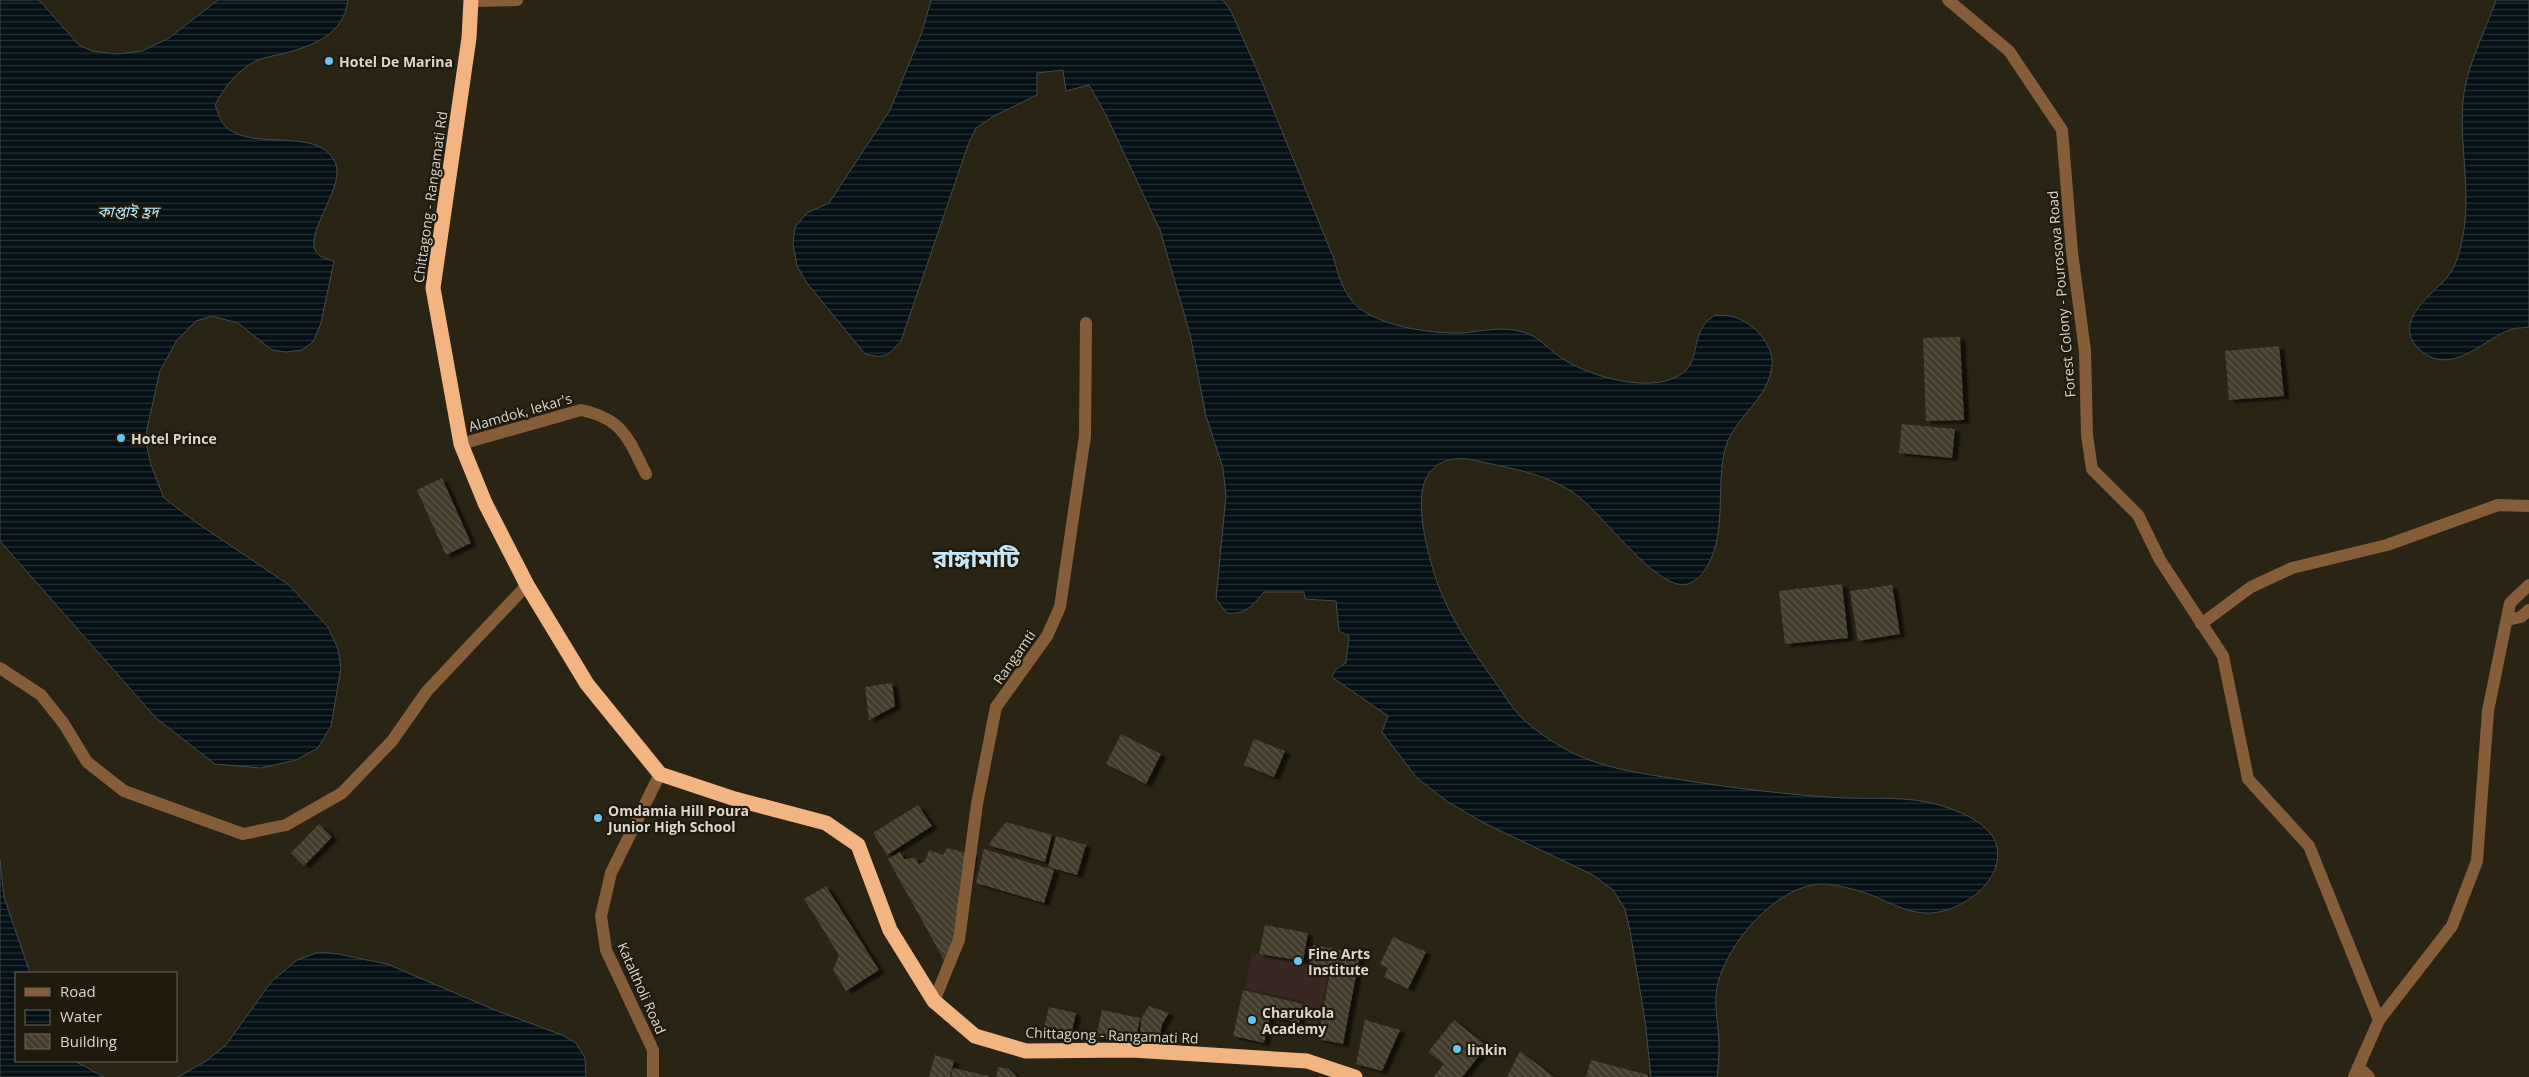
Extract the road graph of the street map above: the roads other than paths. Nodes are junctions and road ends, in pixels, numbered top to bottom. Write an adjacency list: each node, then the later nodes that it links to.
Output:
1 (517, 0): 3 (street)
2 (1948, 0): 12 (street, Forest Colony - Pourosova Road)
3 (471, 1): 5 (highway, Chittagong - Rangamati Rd)
4 (1086, 323): 15 (street, Rangamti)
5 (461, 444): 6 (street, Alamdok, lekar's); 9 (highway, Chittagong - Rangamati Rd)
6 (646, 474)
7 (2529, 506): 12 (street)
8 (2529, 585): 11 (street)
9 (527, 586): 13 (street); 14 (highway, Chittagong - Rangamati Rd)
10 (2529, 610): 11 (street)
11 (2507, 620): 16 (street)
12 (2201, 624): 16 (street, Forest Colony - Pourosova Road)
13 (0, 668)
14 (660, 774): 15 (highway, Chittagong - Rangamati Rd); 18 (street, Kataltholi Road)
15 (934, 1001): 19 (highway, Chittagong - Rangamati Rd)
16 (2379, 1020): 17 (street)
17 (2356, 1072): 20 (street)
18 (653, 1077)
19 (1355, 1077)
20 (2369, 1077)

